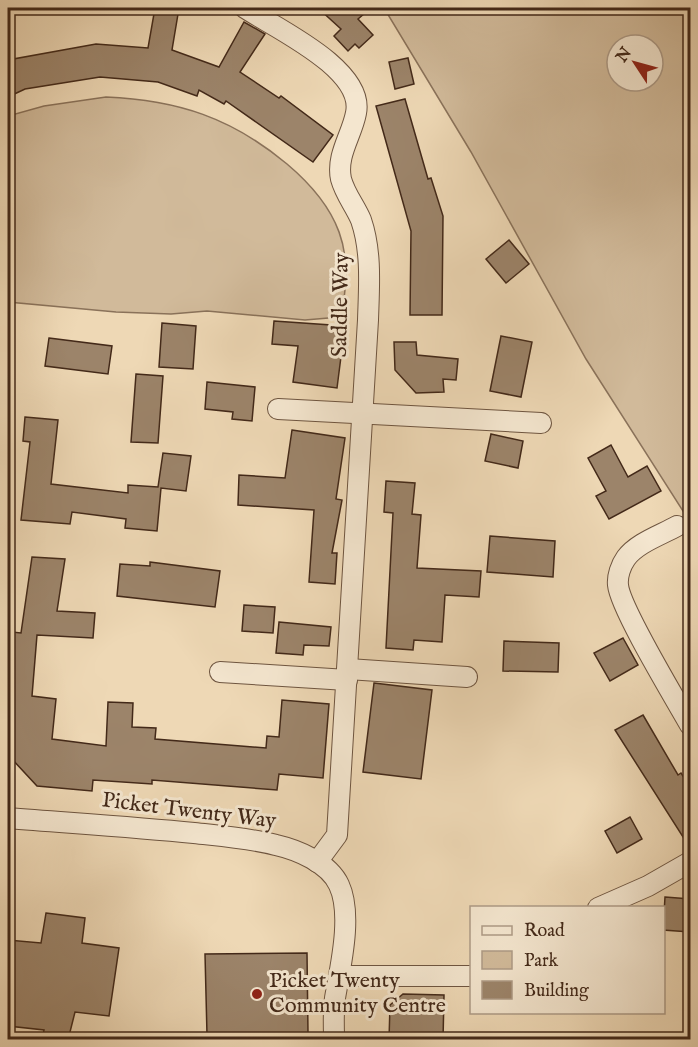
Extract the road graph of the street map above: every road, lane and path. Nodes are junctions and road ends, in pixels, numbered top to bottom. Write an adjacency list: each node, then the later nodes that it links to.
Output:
1 (245, 8): 3 (street, Saddle Way)
2 (278, 409): 3 (street)
3 (360, 415): 4 (street); 7 (street, Saddle Way)
4 (541, 423)
5 (677, 526): 9 (street)
6 (220, 672): 7 (street)
7 (348, 675): 8 (street); 11 (street, Saddle Way)
8 (467, 677)
9 (690, 725)
10 (8, 818): 11 (street, Picket Twenty Way)
11 (317, 862): 14 (street, Picket Twenty Way)
12 (690, 862): 13 (street)
13 (603, 906)
14 (340, 976): 15 (street); 16 (street, Picket Twenty Way)
15 (470, 976)
16 (334, 1040)

